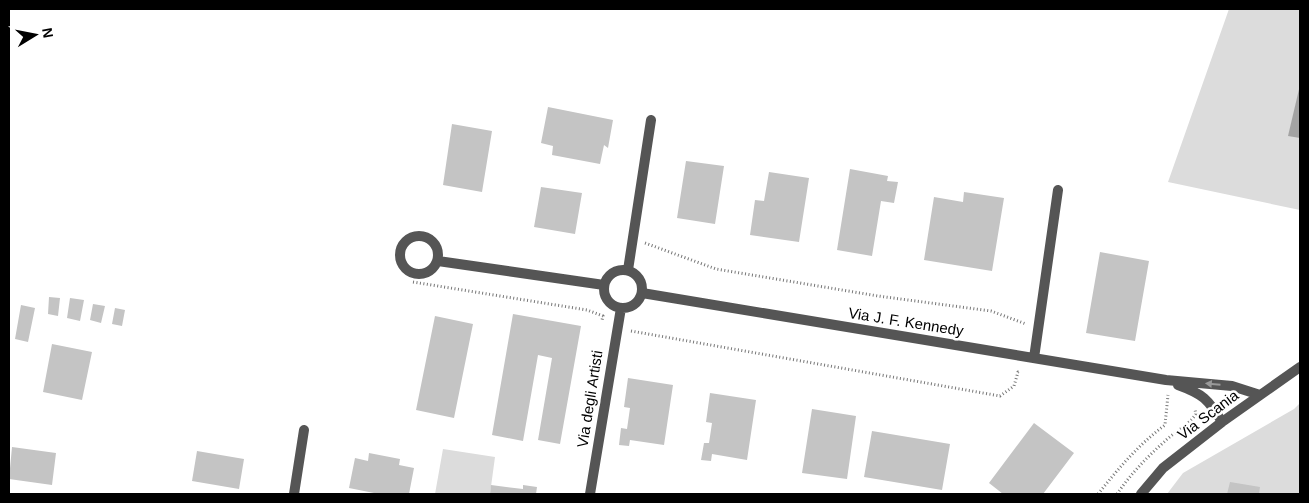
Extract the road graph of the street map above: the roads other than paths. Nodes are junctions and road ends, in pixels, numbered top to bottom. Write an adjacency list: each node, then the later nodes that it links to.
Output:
1 (651, 120): 4 (street)
2 (1058, 190): 8 (street)
3 (438, 261): 5 (street)
4 (628, 270): 5 (street); 6 (street)
5 (604, 285): 7 (street)
6 (642, 293): 7 (street); 8 (street, Via J. F. Kennedy)
7 (621, 308): 15 (street, Via degli Artisti)
8 (1034, 358): 10 (street, Via J. F. Kennedy)
9 (1300, 367): 11 (street, Via Scania)
10 (1166, 380): 11 (street, one-way to 10); 12 (street)
11 (1260, 395): 12 (street, Via Scania)
12 (1222, 422): 16 (street, Via Scania)
13 (304, 430): 14 (street)
14 (294, 494)
15 (590, 494)
16 (1141, 494)

